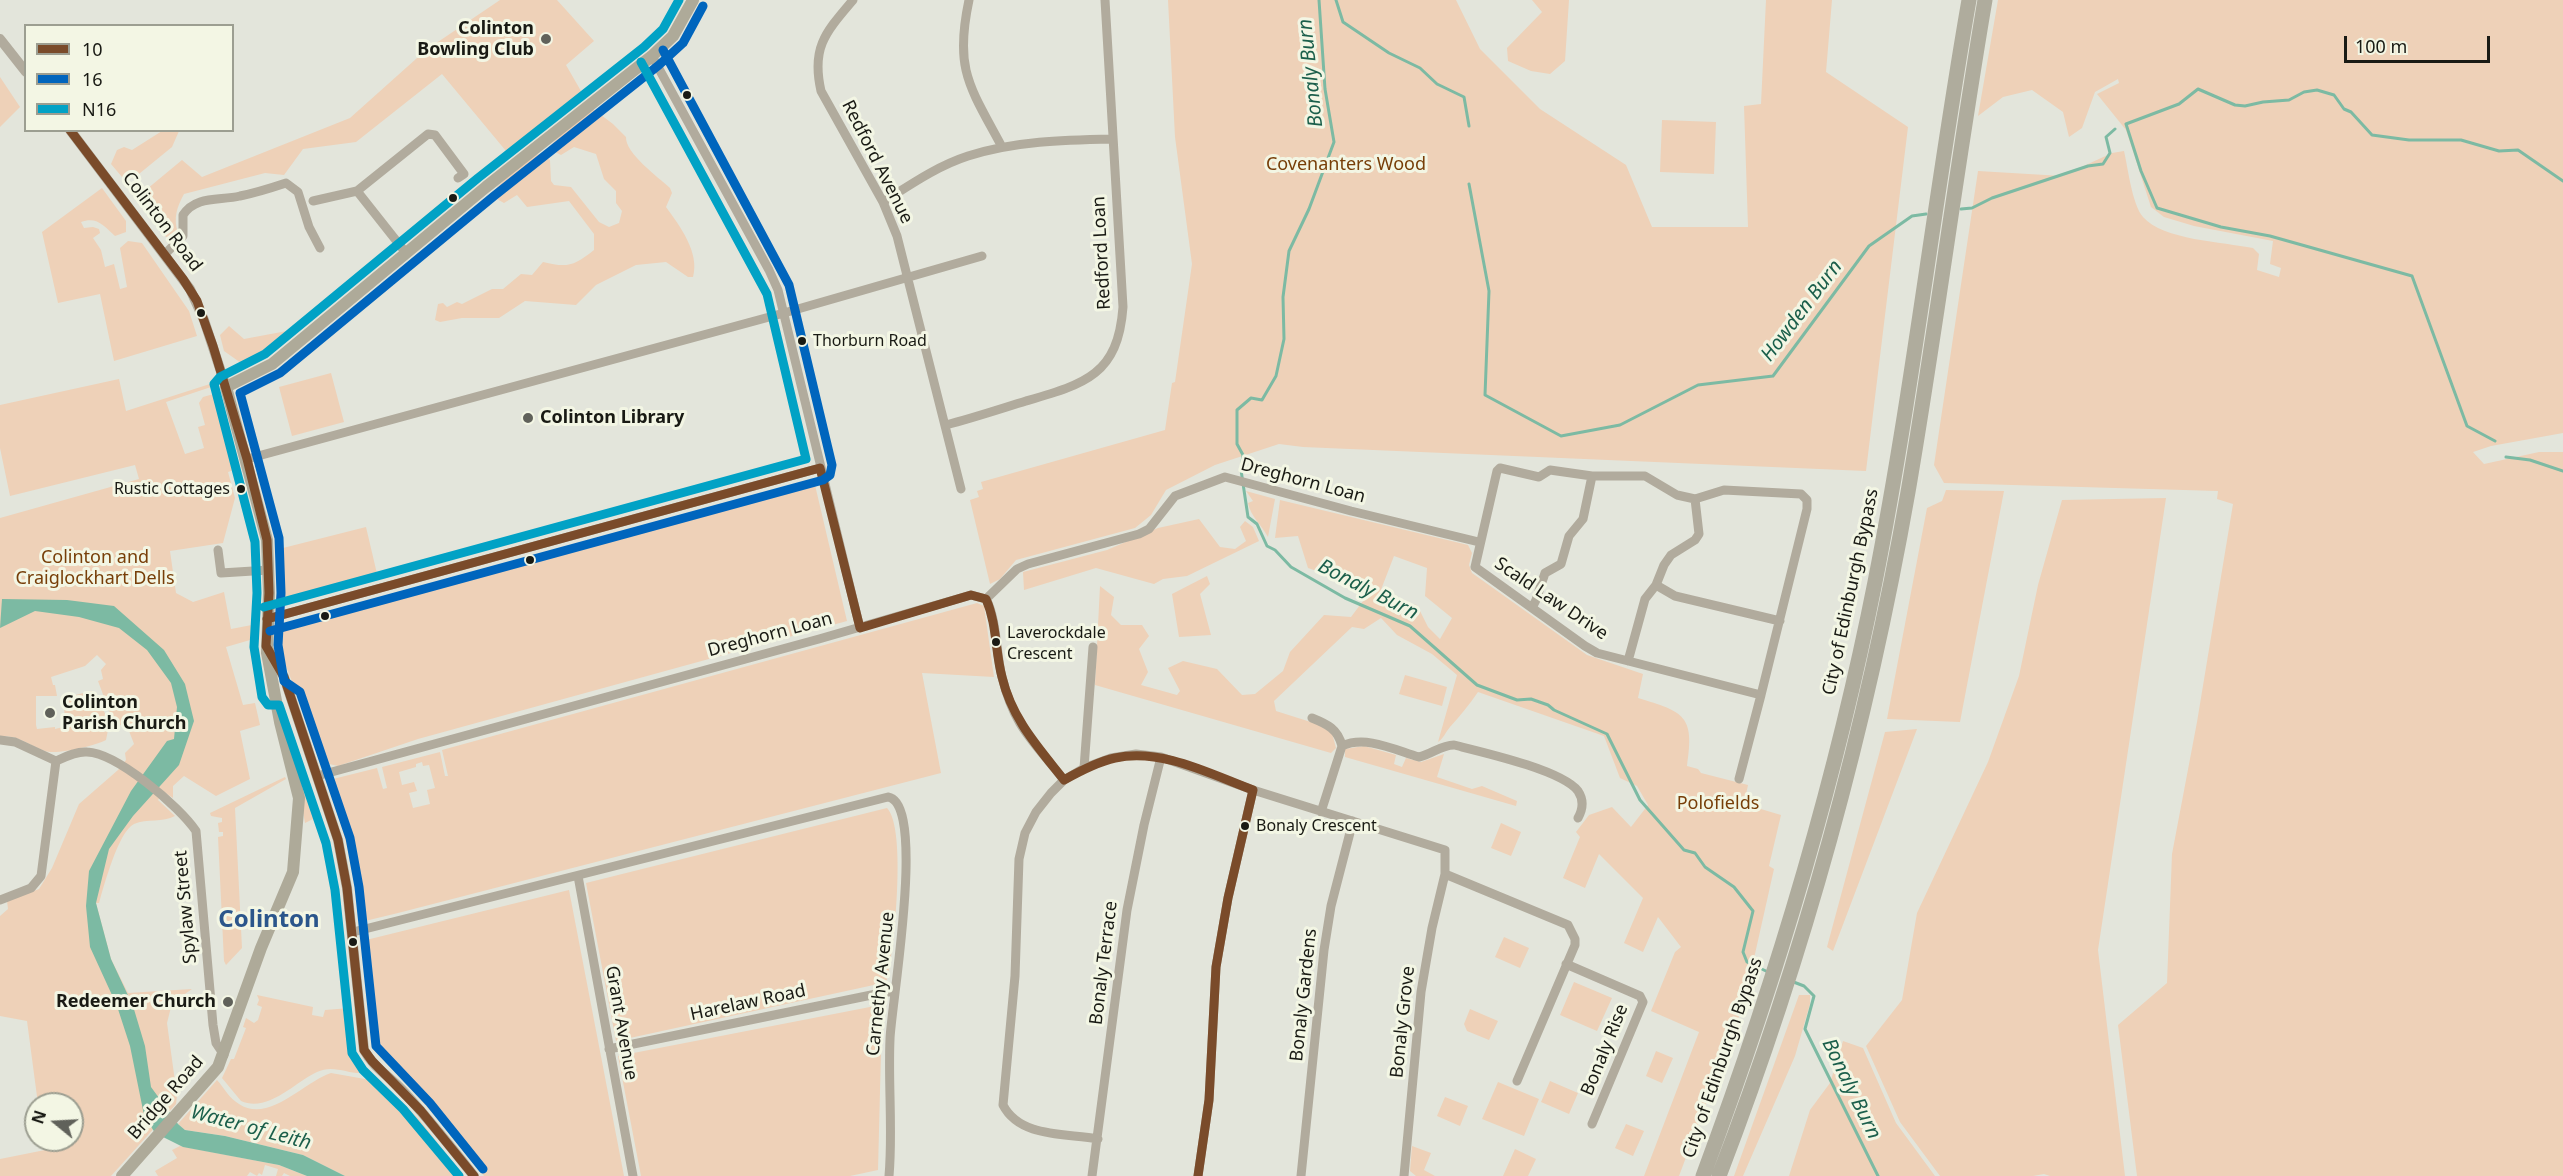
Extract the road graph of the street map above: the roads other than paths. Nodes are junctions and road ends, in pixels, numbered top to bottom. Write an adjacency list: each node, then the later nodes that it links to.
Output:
1 (693, 0): 8 (main road)
2 (852, 0): 16 (street, Redford Avenue)
3 (969, 0): 12 (street)
4 (1105, 0): 11 (street, Redford Loan)
5 (1969, 0): 62 (highway, City of Edinburgh Bypass)
6 (1985, 0): 62 (highway, City of Edinburgh Bypass)
7 (0, 39): 9 (street)
8 (652, 56): 18 (main road); 22 (street)
9 (24, 69)
10 (72, 132): 19 (street, Colinton Road)
11 (1113, 140): 12 (street); 24 (street, Redford Loan)
12 (1002, 147): 16 (street)
13 (458, 178): 14 (street)
14 (357, 191): 15 (street); 18 (street)
15 (313, 201)
16 (883, 202): 21 (street, Redford Avenue)
17 (320, 248): 19 (street)
18 (406, 253): 23 (main road)
19 (165, 254): 23 (street, Colinton Road)
20 (982, 256): 21 (street)
21 (909, 277): 22 (street); 24 (street, Redford Avenue)
22 (784, 313): 25 (street); 26 (street)
23 (226, 387): 25 (main road, Colinton Road)
24 (946, 425): 28 (street, Redford Avenue)
25 (247, 459): 32 (main road, Colinton Road)
26 (820, 468): 36 (street); 38 (street)
27 (1592, 476): 29 (street, Scald Law Drive); 30 (street, Scald Law Drive); 35 (street)
28 (961, 489)
29 (1695, 499): 33 (street); 37 (street)
30 (1479, 542): 34 (street, Dreghorn Loan); 35 (street, Scald Law Drive)
31 (218, 550): 32 (street)
32 (269, 570): 36 (main road, Colinton Road)
33 (1656, 585): 37 (street); 41 (street)
34 (986, 599): 38 (street, Dreghorn Loan); 53 (street)
35 (1532, 608): 41 (street, Scald Law Drive)
36 (267, 620): 39 (main road, Colinton Road)
37 (1780, 621): 43 (street)
38 (860, 628): 51 (street, Dreghorn Loan)
39 (266, 646): 42 (main road, Colinton Road); 44 (street)
40 (1093, 647): 50 (street)
41 (1628, 661): 43 (street, Scald Law Drive)
42 (274, 694): 44 (street); 67 (main road, Bridge Road)
43 (1761, 695): 52 (street)
44 (289, 697): 51 (street)
45 (1312, 718): 47 (street)
46 (0, 740): 49 (street)
47 (1342, 746): 55 (street); 56 (street)
48 (1161, 757): 50 (street); 54 (street); 70 (street, Bonaly Terrace)
49 (56, 761): 60 (street); 67 (street, Spylaw Street)
50 (1084, 768): 53 (street)
51 (317, 776): 61 (street)
52 (1739, 778)
53 (1064, 780): 70 (street)
54 (1253, 790): 55 (street); 76 (street)
55 (1321, 812): 57 (street)
56 (1578, 818)
57 (1353, 821): 58 (street); 77 (street, Bonaly Gardens)
58 (1445, 874): 63 (street); 78 (street, Bonaly Grove)
59 (578, 876): 61 (street); 64 (street, Carnethy Avenue); 66 (street, Grant Avenue)
60 (0, 900)
61 (353, 932): 72 (street)
62 (1787, 957): 65 (highway, City of Edinburgh Bypass)
63 (1566, 964): 68 (street); 69 (street, Bonaly Rise)
64 (894, 992): 66 (street, Harelaw Road); 74 (street, Carnethy Avenue)
65 (1775, 996): 79 (highway, City of Edinburgh Bypass); 80 (highway, City of Edinburgh Bypass)
66 (609, 1049): 73 (street, Grant Avenue)
67 (224, 1055): 71 (main road, Bridge Road)
68 (1517, 1081)
69 (1592, 1124)
70 (1098, 1139): 75 (street, Bonaly Terrace)
71 (122, 1176)
72 (474, 1176)
73 (633, 1176)
74 (889, 1176)
75 (1092, 1176)
76 (1198, 1176)
77 (1301, 1176)
78 (1404, 1176)
79 (1703, 1176)
80 (1719, 1176)

